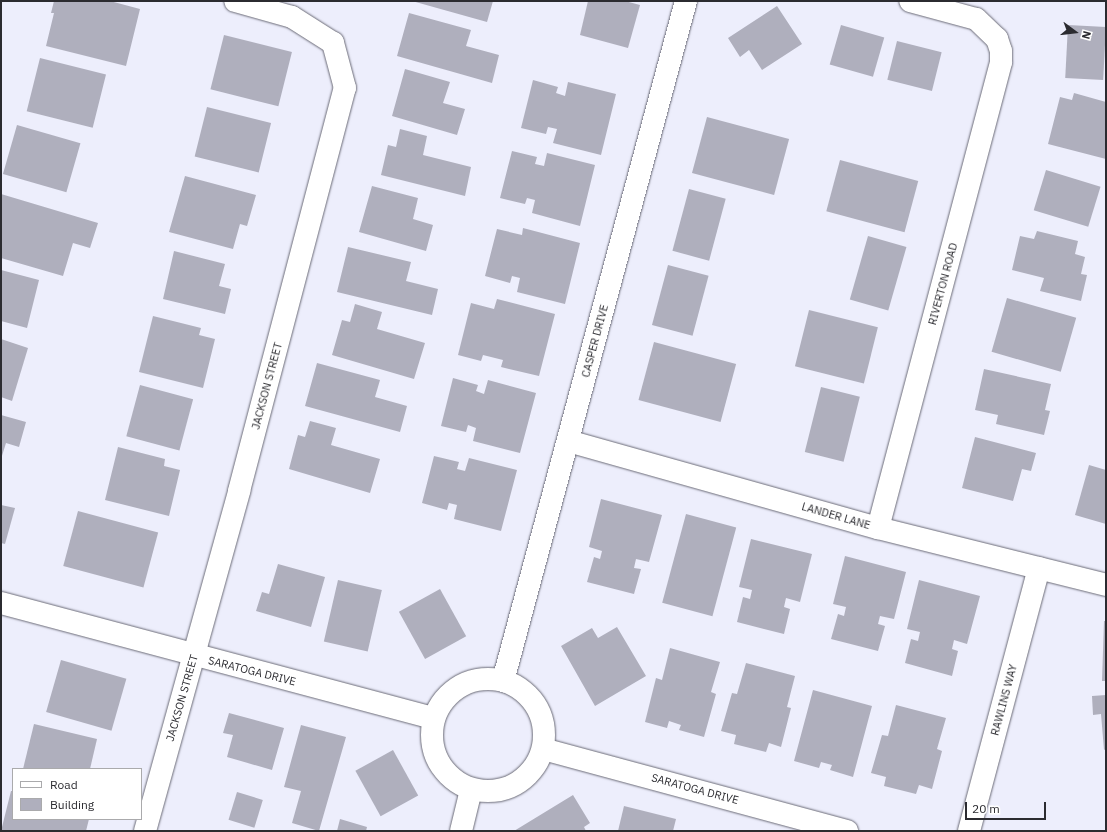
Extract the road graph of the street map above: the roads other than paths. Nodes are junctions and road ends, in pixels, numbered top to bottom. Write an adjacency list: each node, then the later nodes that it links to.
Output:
1 (235, 1): 9 (street, JACKSON STREET)
2 (686, 1): 4 (street, CASPER DRIVE)
3 (910, 1): 5 (street, RIVERTON ROAD)
4 (568, 441): 5 (street, LANDER LANE); 10 (street, CASPER DRIVE)
5 (878, 528): 6 (street, LANDER LANE)
6 (1039, 568): 7 (street, LANDER LANE); 17 (street, RAWLINS WAY)
7 (1106, 585)
8 (1, 603): 9 (street, SARATOGA DRIVE)
9 (194, 656): 11 (street, SARATOGA DRIVE); 14 (street, JACKSON STREET)
10 (503, 680): 11 (street); 12 (street)
11 (434, 718): 13 (street)
12 (543, 749): 13 (street); 16 (street, SARATOGA DRIVE)
13 (472, 790): 15 (street)
14 (145, 831)
15 (461, 831)
16 (847, 831)
17 (969, 831)

